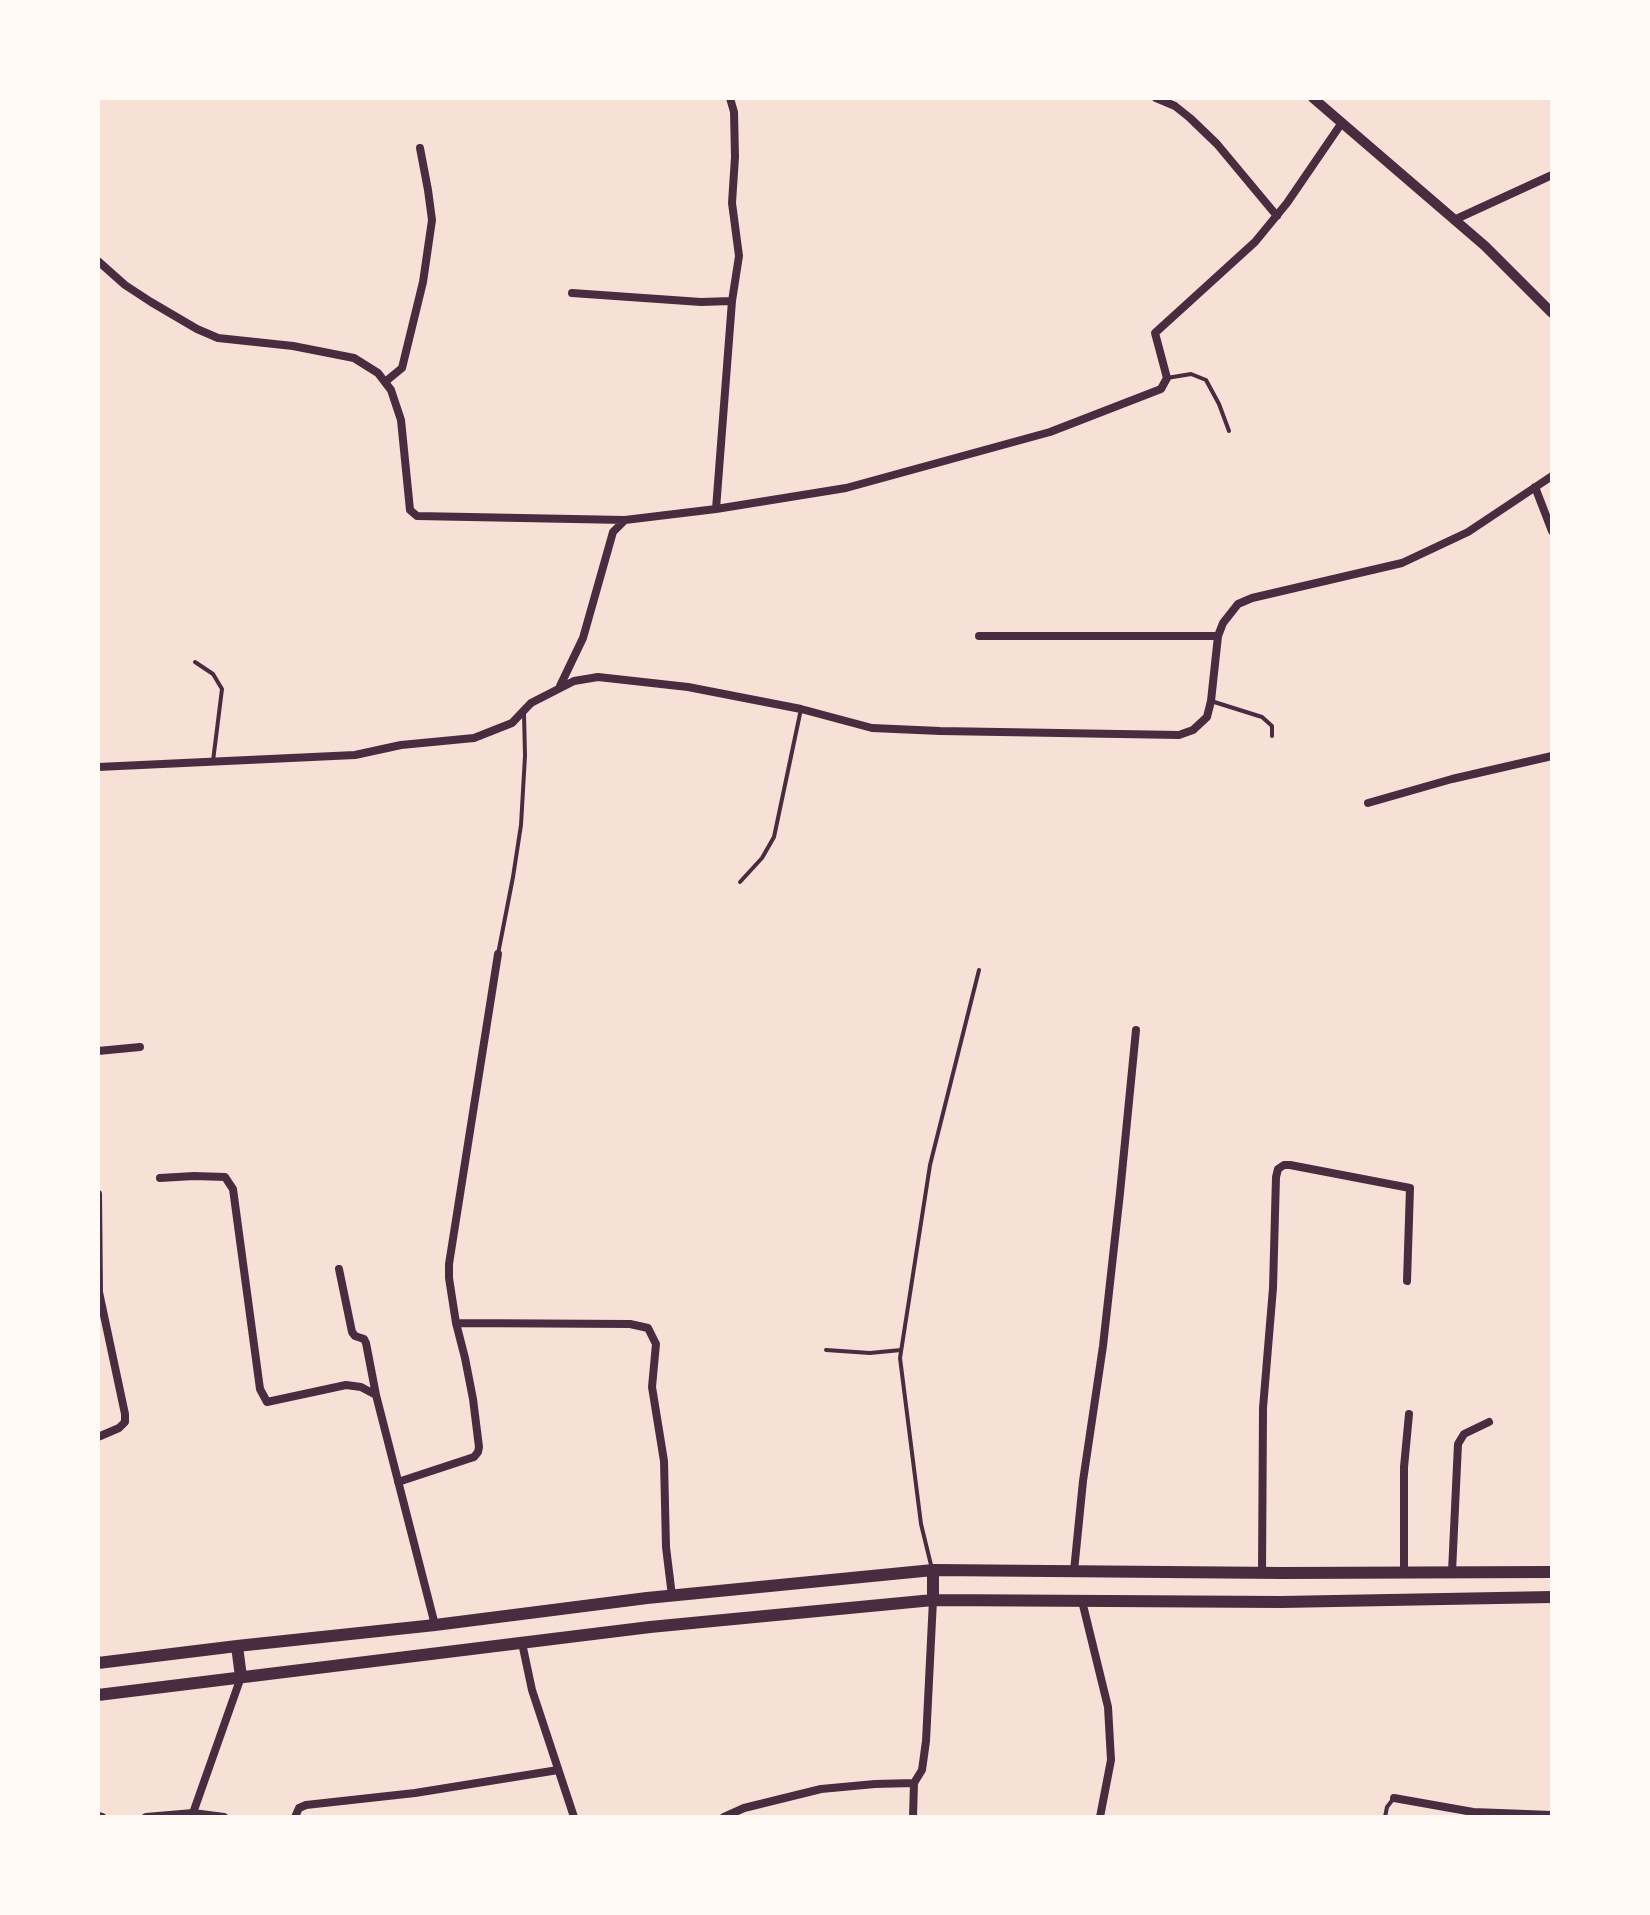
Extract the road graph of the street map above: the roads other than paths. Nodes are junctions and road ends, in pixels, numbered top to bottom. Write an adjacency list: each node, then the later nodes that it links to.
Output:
1 (730, 98): 11 (street)
2 (1156, 98): 7 (street)
3 (1313, 98): 4 (street)
4 (1341, 124): 7 (street); 8 (street)
5 (420, 148): 14 (street)
6 (1552, 175): 8 (street)
7 (1277, 216): 13 (street)
8 (1454, 220): 12 (street)
9 (98, 261): 14 (street)
10 (572, 293): 11 (street)
11 (732, 301): 18 (street)
12 (1550, 309)
13 (1167, 378): 15 (lane); 18 (street)
14 (385, 382): 19 (street)
15 (1229, 431)
16 (1552, 476): 17 (street)
17 (1535, 487): 20 (street); 22 (street)
18 (716, 509): 19 (street)
19 (625, 520): 24 (street)
20 (1552, 531)
21 (979, 636): 22 (street)
22 (1218, 636): 25 (street)
23 (195, 662): 30 (lane)
24 (558, 689): 26 (street); 27 (street)
25 (1211, 701): 26 (street); 28 (lane)
26 (801, 709): 33 (lane)
27 (524, 710): 30 (street); 34 (lane)
28 (1272, 736)
29 (1552, 756): 32 (street)
30 (213, 761): 31 (street)
31 (98, 767)
32 (1368, 803)
33 (740, 882)
34 (498, 954): 43 (street)
35 (979, 970): 45 (lane)
36 (1136, 1030): 52 (street)
37 (140, 1047): 38 (street)
38 (98, 1051)
39 (160, 1178): 46 (street)
40 (98, 1194): 49 (street)
41 (339, 1269): 46 (street)
42 (1407, 1281): 56 (street)
43 (456, 1323): 50 (street); 57 (street)
44 (826, 1350): 45 (lane)
45 (901, 1350): 51 (lane)
46 (376, 1395): 50 (street)
47 (1409, 1414): 53 (street)
48 (1489, 1422): 54 (street)
49 (98, 1437)
50 (398, 1482): 61 (street)
51 (933, 1570): 52 (main road); 57 (main road); 59 (main road)
52 (1074, 1571): 56 (main road)
53 (1404, 1572): 54 (main road); 56 (main road)
54 (1452, 1572): 55 (main road)
55 (1552, 1572)
56 (1262, 1573)
57 (672, 1596): 61 (main road)
58 (1552, 1597): 60 (main road)
59 (933, 1600): 60 (main road); 62 (main road); 68 (street)
60 (1082, 1601): 78 (street)
61 (435, 1625): 63 (main road)
62 (522, 1643): 65 (main road); 67 (street)
63 (237, 1646): 64 (main road); 65 (main road)
64 (98, 1663)
65 (241, 1677): 66 (main road); 70 (street)
66 (98, 1695)
67 (558, 1770): 74 (street); 75 (street)
68 (914, 1783): 76 (street); 77 (street)
69 (1394, 1798): 71 (street); 79 (lane)
70 (187, 1815): 72 (street); 73 (street)
71 (1552, 1815)
72 (146, 1817)
73 (224, 1817)
74 (295, 1817)
75 (574, 1817)
76 (724, 1817)
77 (913, 1817)
78 (1100, 1817)
79 (1385, 1817)

